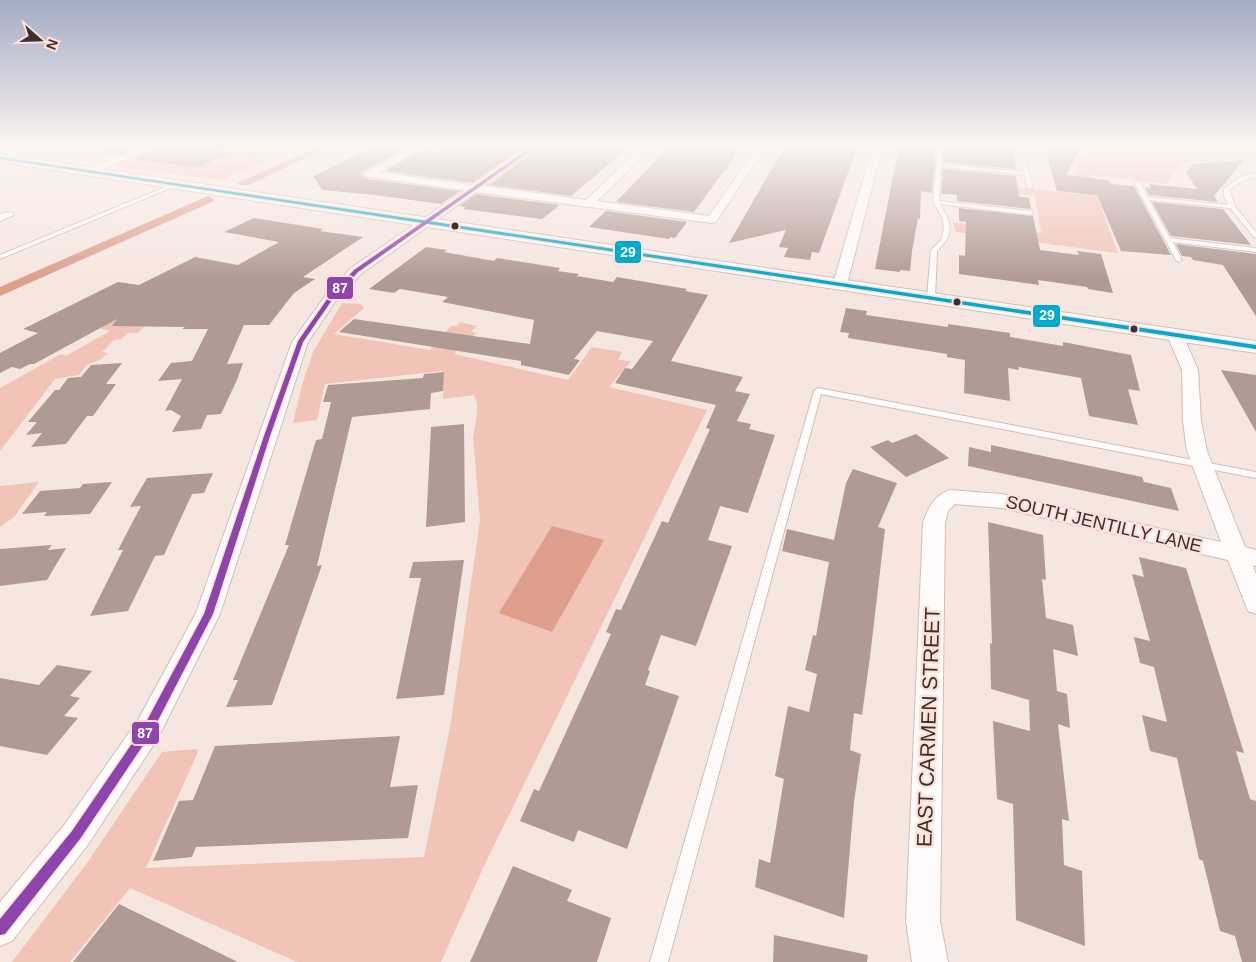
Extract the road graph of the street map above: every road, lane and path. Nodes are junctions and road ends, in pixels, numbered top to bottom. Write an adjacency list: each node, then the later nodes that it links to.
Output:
1 (163, 190): 20 (lane)
2 (216, 190): 16 (main road)
3 (471, 190): 16 (street)
4 (487, 190): 13 (street)
5 (603, 190): 13 (street)
6 (732, 190): 13 (street)
7 (866, 190): 22 (street)
8 (936, 190): 12 (lane)
9 (1141, 190): 11 (lane)
10 (1226, 190): 14 (lane)
11 (1146, 198): 14 (lane); 18 (lane)
12 (936, 202): 15 (lane); 23 (lane)
13 (588, 204)
14 (1233, 207): 17 (lane)
15 (1031, 213)
16 (425, 222): 22 (main road); 31 (street)
17 (1256, 236)
18 (1169, 240): 19 (lane); 21 (lane)
19 (1256, 250)
20 (0, 257)
21 (1180, 260)
22 (840, 284): 23 (main road)
23 (931, 298): 24 (main road)
24 (1175, 335): 25 (main road); 26 (street)
25 (1256, 347)
26 (1202, 465): 27 (lane); 29 (street); 32 (lane)
27 (1256, 475)
28 (950, 497): 29 (street, SOUTH JENTILLY LANE); 33 (street, EAST CARMEN STREET)
29 (1246, 556): 30 (street)
30 (1256, 604)
31 (0, 929)
32 (659, 962)
33 (930, 962)

